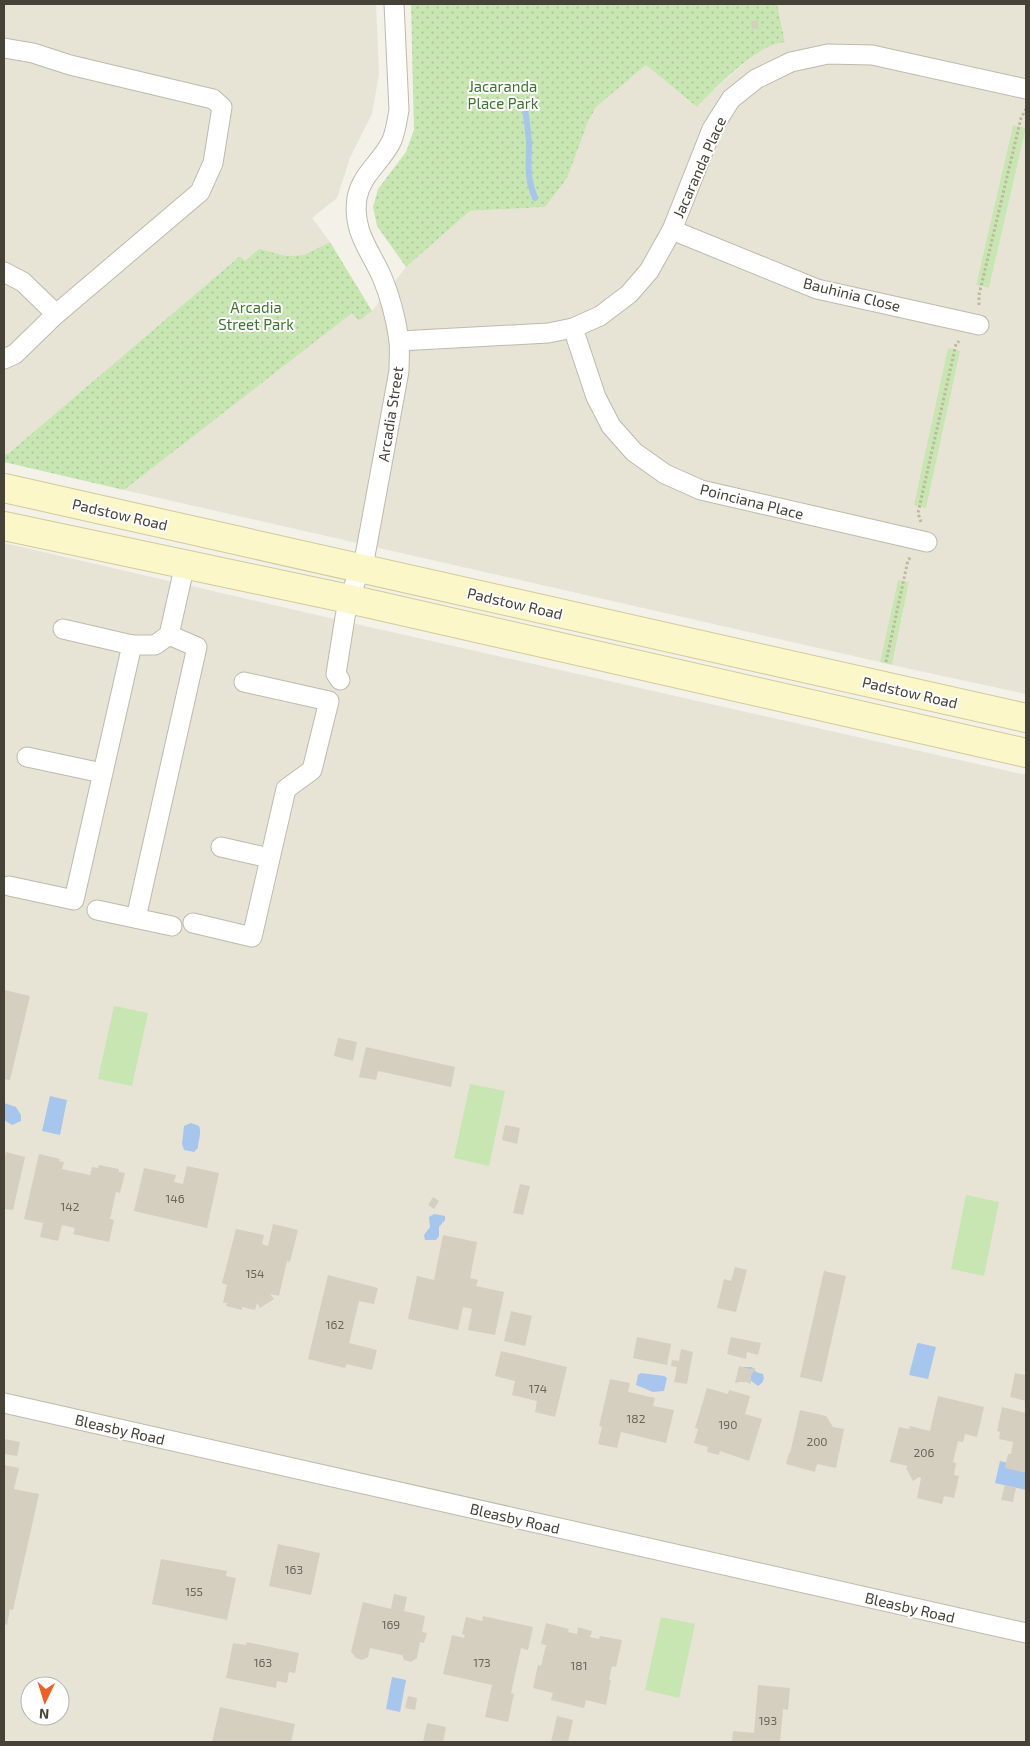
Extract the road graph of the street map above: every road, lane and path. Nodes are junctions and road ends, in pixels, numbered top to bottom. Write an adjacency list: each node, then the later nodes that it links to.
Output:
1 (394, 4): 10 (street, Arcadia Street)
2 (4, 48): 7 (street)
3 (1026, 89): 5 (street, Jacaranda Place)
4 (1026, 109): 8 (path)
5 (672, 230): 8 (street, Bauhinia Close); 9 (street, Jacaranda Place)
6 (4, 272): 7 (street)
7 (56, 314): 11 (street)
8 (979, 325): 14 (path)
9 (572, 328): 10 (street, Jacaranda Place); 14 (street, Poinciana Place)
10 (399, 341): 16 (street, Arcadia Street)
11 (4, 359)
12 (4, 488): 16 (main road, Padstow Road)
13 (4, 526): 15 (main road)
14 (928, 542): 21 (path)
15 (185, 564): 17 (main road); 19 (street)
16 (360, 568): 17 (street, Arcadia Street); 24 (main road, Padstow Road)
17 (349, 599): 22 (street, Arcadia Street); 25 (main road)
18 (63, 629): 20 (street)
19 (169, 635): 20 (street); 32 (street)
20 (132, 646): 27 (street)
21 (885, 668)
22 (340, 680)
23 (244, 682): 29 (street)
24 (1026, 718)
25 (1026, 753)
26 (27, 757): 27 (street)
27 (102, 773): 30 (street)
28 (221, 847): 29 (street)
29 (268, 858): 33 (street)
30 (9, 886)
31 (97, 910): 32 (street)
32 (136, 918): 34 (street)
33 (193, 923)
34 (172, 926)
35 (4, 1403): 36 (street, Bleasby Road)
36 (1026, 1633)

